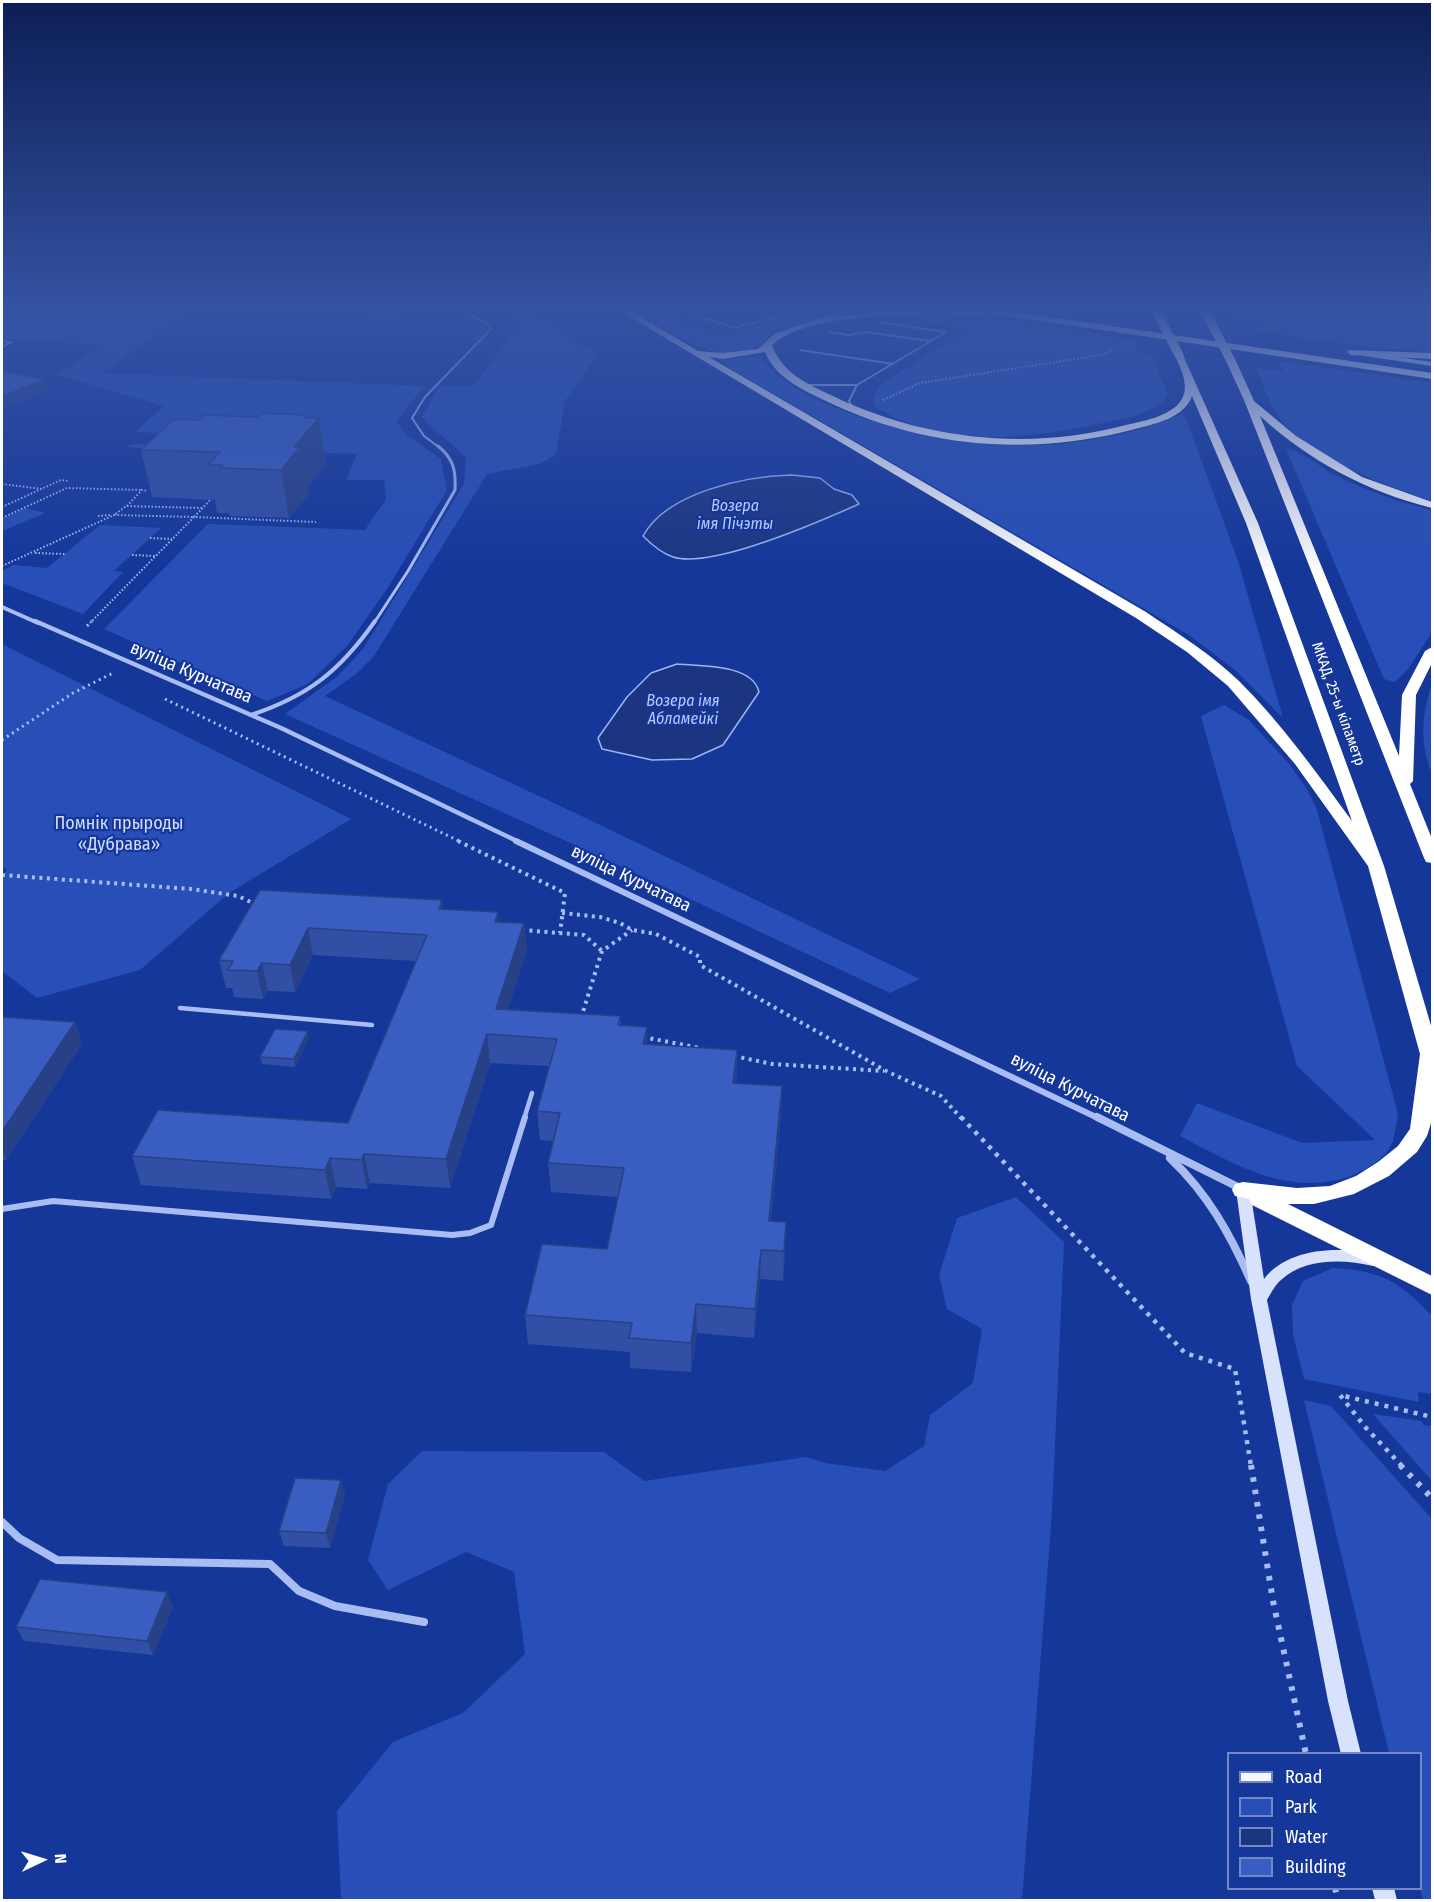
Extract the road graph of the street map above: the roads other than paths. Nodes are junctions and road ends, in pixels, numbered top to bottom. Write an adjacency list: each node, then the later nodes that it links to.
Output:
1 (426, 397): 13 (lane)
2 (769, 397): 16 (highway)
3 (827, 397): 9 (highway)
4 (851, 397): 9 (lane)
5 (1186, 397): 9 (highway)
6 (1197, 397): 16 (highway, МКАД, 25-ы кіламетр)
7 (1247, 397): 8 (highway, МКАД, 25-ы кіламетр, bridge)
8 (1249, 400): 10 (highway); 14 (highway, МКАД, 25-ы кіламетр)
9 (854, 410)
10 (1432, 505)
11 (2, 607): 13 (street, вуліца Курчатава)
12 (1432, 651): 14 (highway)
13 (251, 715): 21 (street, вуліца Курчатава)
14 (1405, 788): 15 (highway, МКАД, 25-ы кіламетр)
15 (1432, 858)
16 (1376, 866): 19 (highway, МКАД, 25-ы кіламетр)
17 (180, 1008): 18 (lane)
18 (372, 1025)
19 (1431, 1057): 22 (highway)
20 (532, 1093): 23 (lane)
21 (1163, 1152): 22 (street, вуліца Курчатава); 26 (street)
22 (1243, 1190): 24 (highway); 26 (main road)
23 (2, 1209)
24 (1397, 1267): 25 (highway); 26 (main road)
25 (1432, 1287)
26 (1259, 1299): 29 (main road)
27 (2, 1522): 28 (lane)
28 (424, 1622)
29 (1351, 1752)

